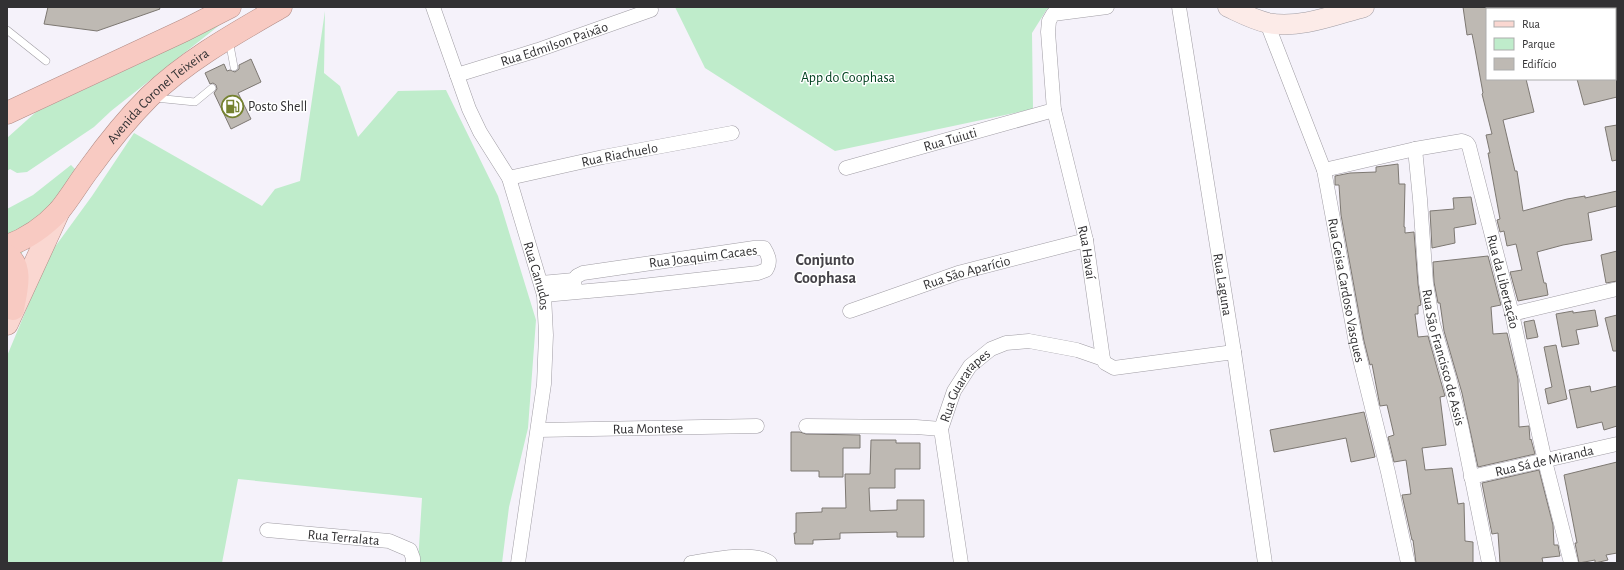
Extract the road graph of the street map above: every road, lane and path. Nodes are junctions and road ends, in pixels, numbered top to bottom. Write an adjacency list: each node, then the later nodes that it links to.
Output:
1 (230, 7): 18 (highway)
2 (281, 7): 11 (highway, Avenida Coronel Teixeira)
3 (433, 7): 14 (street, Rua Canudos)
4 (1107, 7): 17 (street, Rua Havaí)
5 (1179, 7): 34 (street, Rua Laguna)
6 (1228, 7): 9 (main road)
7 (1364, 7): 9 (main road)
8 (651, 10): 14 (street, Rua Edmilson Paixão)
9 (1268, 23): 22 (street, Rua Geisa Cardoso Vasques)
10 (7, 30): 12 (lane)
11 (228, 38): 13 (lane); 16 (highway, Avenida Coronel Teixeira)
12 (46, 61)
13 (234, 67)
14 (457, 75): 23 (street, Rua Canudos)
15 (212, 88): 16 (lane)
16 (149, 97): 24 (highway, Avenida Coronel Teixeira)
17 (1054, 110): 21 (street, Rua Tuiuti); 25 (street, Rua Havaí)
18 (7, 113)
19 (732, 133): 23 (street, Rua Riachuelo)
20 (1415, 149): 22 (street, Rua da Libertação); 32 (street, Rua da Libertação); 42 (street, Rua São Francisco de Assis)
21 (846, 168)
22 (1324, 170): 50 (street, Rua Geisa Cardoso Vasques)
23 (509, 178): 29 (street, Rua Canudos)
24 (59, 211): 26 (highway, Avenida Coronel Teixeira); 33 (main road, Avenida Coronel Teixeira)
25 (1086, 240): 31 (street, Rua São Aparício); 35 (street, Rua Havaí)
26 (7, 246)
27 (7, 255): 33 (highway)
28 (574, 286): 28 (street, Rua Joaquim Cacaes); 29 (street, Rua Joaquim Cacaes)
29 (542, 289): 39 (street, Rua Canudos)
30 (1617, 289): 32 (street)
31 (850, 312)
32 (1512, 314): 41 (street, Rua da Libertação)
33 (10, 317)
34 (1234, 352): 35 (street); 49 (street, Rua Laguna)
35 (1103, 359): 38 (street, Rua Guararapes)
36 (757, 426): 39 (street, Rua Montese)
37 (806, 426): 38 (street)
38 (941, 429): 48 (street, Rua Guararapes)
39 (538, 430): 45 (street, Rua Canudos)
40 (1617, 444): 41 (street, Rua Sá de Miranda)
41 (1545, 461): 42 (street, Rua Sá de Miranda); 52 (street, Rua da Libertação)
42 (1471, 477): 51 (street, Rua São Francisco de Assis)
43 (267, 530): 44 (street, Rua Terralata)
44 (413, 560)
45 (518, 563)
46 (691, 563): 47 (street)
47 (770, 563)
48 (961, 563)
49 (1265, 563)
50 (1408, 563)
51 (1489, 563)
52 (1571, 563)

